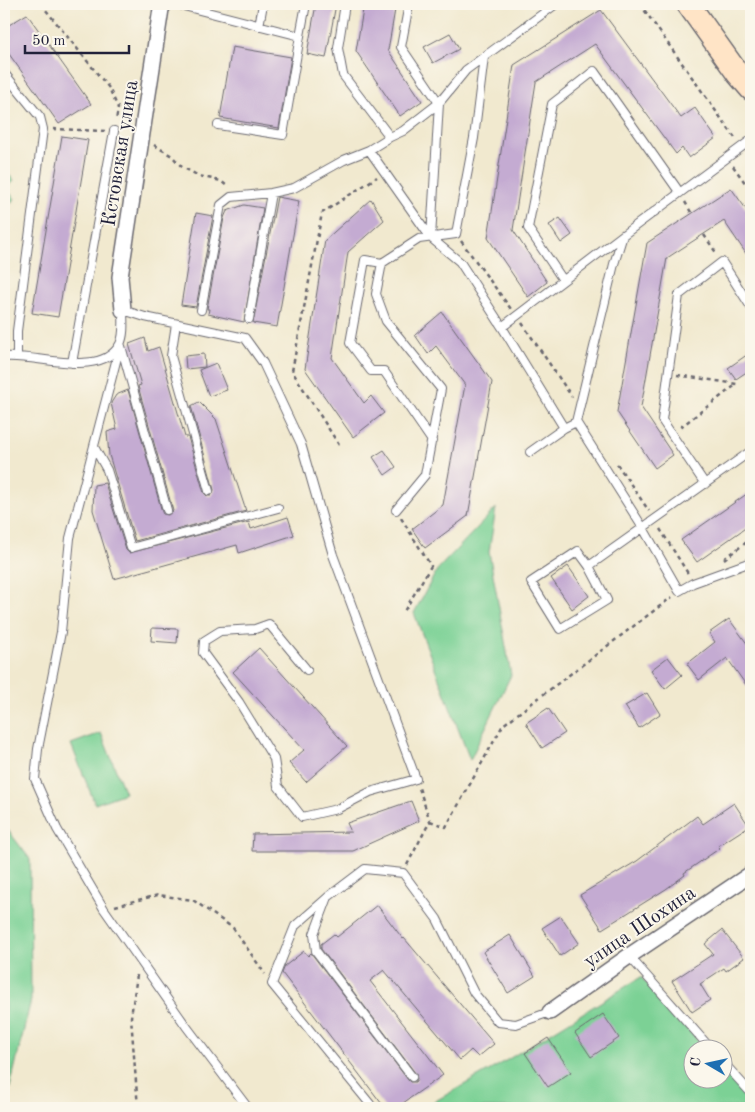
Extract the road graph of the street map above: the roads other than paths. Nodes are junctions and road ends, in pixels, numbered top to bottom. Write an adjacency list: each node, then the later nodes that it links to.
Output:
1 (164, 4): 28 (street, Кстовская улица)
2 (176, 4): 10 (lane)
3 (263, 4): 10 (lane)
4 (306, 4): 11 (lane)
5 (345, 4): 18 (lane)
6 (409, 4): 15 (lane)
7 (556, 4): 9 (lane)
8 (688, 4): 14 (main road)
9 (545, 7): 12 (lane)
10 (259, 26): 11 (lane)
11 (300, 36): 16 (lane)
12 (484, 56): 15 (lane); 24 (lane)
13 (4, 72): 34 (lane)
14 (744, 78)
15 (439, 103): 18 (lane); 24 (lane)
16 (218, 126)
17 (114, 131): 36 (lane)
18 (390, 137): 20 (lane)
19 (751, 140): 22 (lane)
20 (369, 150): 21 (lane); 24 (lane)
21 (271, 193): 29 (lane); 30 (lane)
22 (680, 193): 23 (lane); 26 (lane)
23 (623, 234): 26 (lane); 37 (lane)
24 (431, 238): 25 (lane); 32 (lane)
25 (382, 263): 39 (lane); 39 (lane)
26 (563, 280): 32 (lane)
27 (751, 307): 43 (lane)
28 (123, 310): 31 (lane); 33 (lane)
29 (201, 310)
30 (249, 319)
31 (176, 324): 44 (lane); 51 (lane)
32 (502, 327): 38 (lane)
33 (120, 344): 36 (lane); 40 (lane); 46 (lane)
34 (16, 356): 35 (lane); 36 (lane)
35 (4, 357)
36 (72, 363)
37 (576, 422): 38 (lane); 48 (lane)
38 (564, 428): 42 (lane)
39 (432, 441): 47 (lane)
40 (94, 447): 45 (lane); 61 (lane)
41 (751, 451): 43 (lane)
42 (530, 452)
43 (705, 484): 48 (lane)
44 (209, 490)
45 (278, 508)
46 (167, 510)
47 (396, 510)
48 (642, 528): 49 (lane); 50 (lane)
49 (751, 562)
50 (589, 566): 50 (lane)
51 (307, 670)
52 (751, 874): 54 (street, улица Шохина)
53 (328, 897): 55 (lane); 58 (lane); 60 (lane)
54 (629, 956): 55 (street, улица Шохина); 56 (lane)
55 (550, 1012)
56 (703, 1040)
57 (732, 1072): 59 (lane)
58 (412, 1077)
59 (751, 1093)
60 (370, 1104)
61 (248, 1108)

